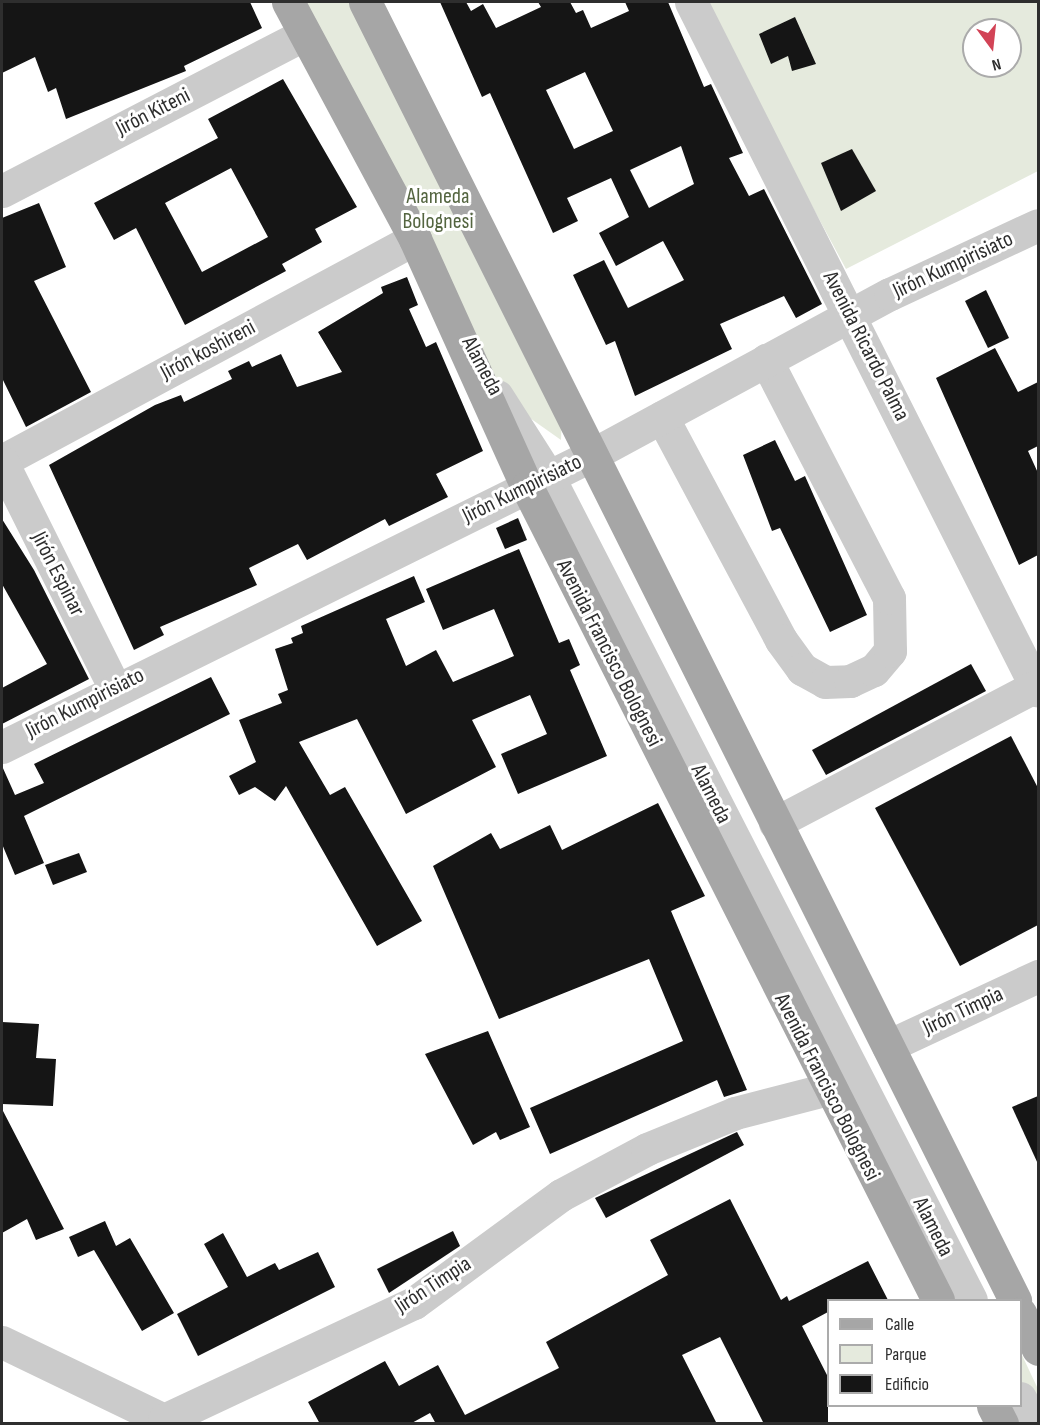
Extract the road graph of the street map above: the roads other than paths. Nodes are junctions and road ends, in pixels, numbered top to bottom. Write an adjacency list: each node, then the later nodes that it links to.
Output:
1 (288, 2): 5 (main road, Avenida Francisco Bolognesi)
2 (302, 2): 8 (street)
3 (365, 2): 12 (main road)
4 (691, 2): 9 (street, Avenida Ricardo Palma)
5 (305, 34): 6 (street, Jirón Kiteni); 8 (main road, Avenida Francisco Bolognesi)
6 (2, 191)
7 (1038, 225): 9 (street, Jirón Kumpirisiato)
8 (415, 239): 13 (street, Jirón koshireni); 14 (main road, Avenida Francisco Bolognesi)
9 (850, 315): 10 (street, Jirón Kumpirisiato); 16 (street, Avenida Ricardo Palma)
10 (766, 360): 11 (street, Jirón Kumpirisiato); 11 (street)
11 (662, 417): 12 (street, Jirón Kumpirisiato)
12 (588, 457): 14 (street, Jirón Kumpirisiato); 18 (main road)
13 (2, 461): 15 (street, Jirón Espinar)
14 (537, 482): 15 (street, Jirón Kumpirisiato); 21 (main road, Avenida Francisco Bolognesi); 23 (street, Alameda)
15 (114, 687): 17 (street, Jirón Kumpirisiato)
16 (1037, 688): 18 (street)
17 (2, 747)
18 (775, 824): 20 (main road)
19 (1038, 976): 20 (street, Jirón Timpia)
20 (888, 1047): 24 (main road)
21 (828, 1089): 22 (main road, Avenida Francisco Bolognesi); 26 (street, Jirón Timpia)
22 (937, 1299)
23 (970, 1299)
24 (1014, 1299)
25 (1022, 1316): 27 (main road)
26 (2, 1342)
27 (1038, 1349)
28 (1022, 1402): 31 (street)
29 (994, 1407): 30 (main road)
30 (1002, 1424)
31 (1034, 1424)

